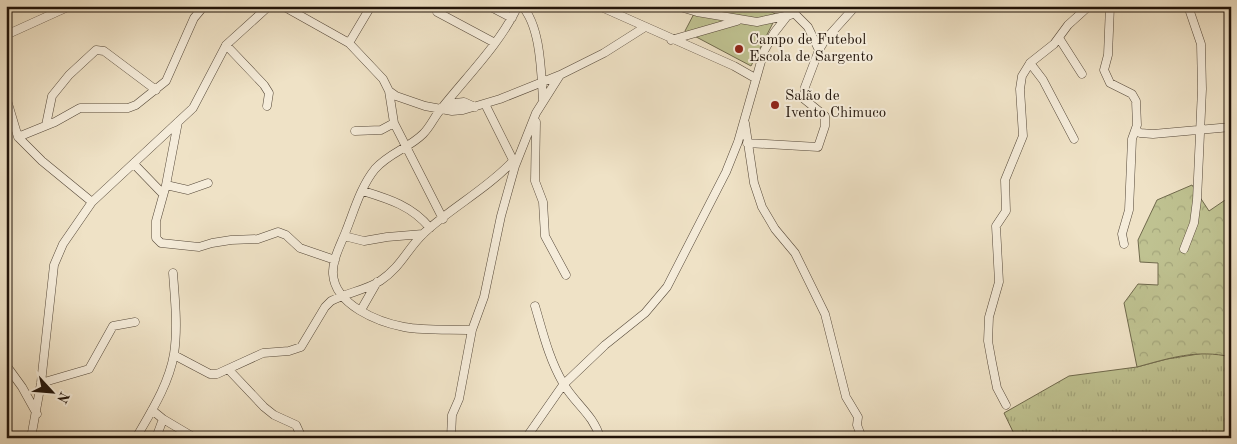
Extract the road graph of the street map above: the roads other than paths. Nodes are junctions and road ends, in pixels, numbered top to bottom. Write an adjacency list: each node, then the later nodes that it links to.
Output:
1 (70, 6): 20 (street)
2 (204, 6): 32 (street)
3 (268, 6): 25 (street)
4 (283, 6): 24 (street)
5 (371, 6): 24 (street)
6 (489, 6): 17 (street)
7 (518, 6): 17 (street)
8 (522, 6): 31 (street)
9 (598, 6): 19 (street)
10 (677, 6): 18 (street)
11 (1089, 6): 21 (street)
12 (1110, 6): 46 (street)
13 (1188, 6): 45 (street)
14 (852, 10): 26 (street)
15 (792, 11): 18 (street); 26 (street); 30 (street)
16 (437, 12): 23 (street)
17 (512, 18): 23 (street)
18 (740, 20): 22 (street)
19 (645, 27): 22 (street); 29 (street)
20 (6, 35)
21 (1059, 38): 27 (street); 28 (street)
22 (671, 40): 30 (street)
23 (495, 42): 38 (street)
24 (349, 43): 33 (street)
25 (226, 45): 37 (street); 41 (street)
26 (819, 50): 50 (street)
27 (1030, 63): 49 (street); 79 (street)
28 (1082, 74)
29 (560, 75): 31 (street); 35 (street)
30 (755, 78): 40 (street)
31 (542, 81): 35 (street); 36 (street)
32 (156, 90): 43 (street); 43 (street)
33 (389, 91): 38 (street); 42 (street)
34 (6, 97): 48 (street)
35 (543, 100): 39 (street)
36 (485, 104): 38 (street); 53 (street)
37 (267, 106)
38 (443, 107): 51 (street)
39 (536, 113): 53 (street); 67 (street)
40 (745, 119): 50 (street); 78 (street)
41 (178, 122): 52 (street); 55 (street)
42 (394, 124): 47 (street); 51 (street)
43 (46, 125): 48 (street)
44 (1231, 127): 45 (street)
45 (1201, 129): 46 (street); 64 (street)
46 (1136, 130): 63 (street)
47 (355, 131)
48 (18, 137): 58 (street)
49 (1074, 139)
50 (747, 143): 91 (street)
51 (404, 147): 56 (street); 59 (street)
52 (134, 164): 57 (street); 58 (street)
53 (514, 164): 59 (street); 73 (street)
54 (208, 183): 55 (street)
55 (166, 185): 57 (street)
56 (363, 190): 60 (street); 62 (street)
57 (163, 194): 65 (street)
58 (92, 202): 77 (street)
59 (442, 219): 60 (street)
60 (430, 228): 61 (street)
61 (423, 234): 62 (street); 68 (street)
62 (344, 236): 65 (street)
63 (1124, 244)
64 (1184, 249)
65 (335, 260): 69 (street)
66 (173, 273): 74 (street)
67 (566, 275)
68 (378, 282): 69 (street); 71 (street)
69 (342, 295): 71 (street); 76 (street)
70 (536, 306): 78 (street)
71 (360, 310): 73 (street)
72 (135, 322): 77 (street)
73 (472, 330): 88 (street)
74 (174, 355): 76 (street); 80 (street)
75 (6, 365): 81 (street)
76 (229, 370): 87 (street)
77 (41, 383): 81 (street)
78 (564, 384): 89 (street); 90 (street)
79 (1006, 405)
80 (152, 410): 82 (street); 84 (street)
81 (37, 414): 83 (street)
82 (163, 418): 85 (street); 86 (street)
83 (31, 438)
84 (136, 438)
85 (156, 438)
86 (195, 438)
87 (302, 438)
88 (451, 438)
89 (526, 438)
90 (600, 438)
91 (862, 438)

